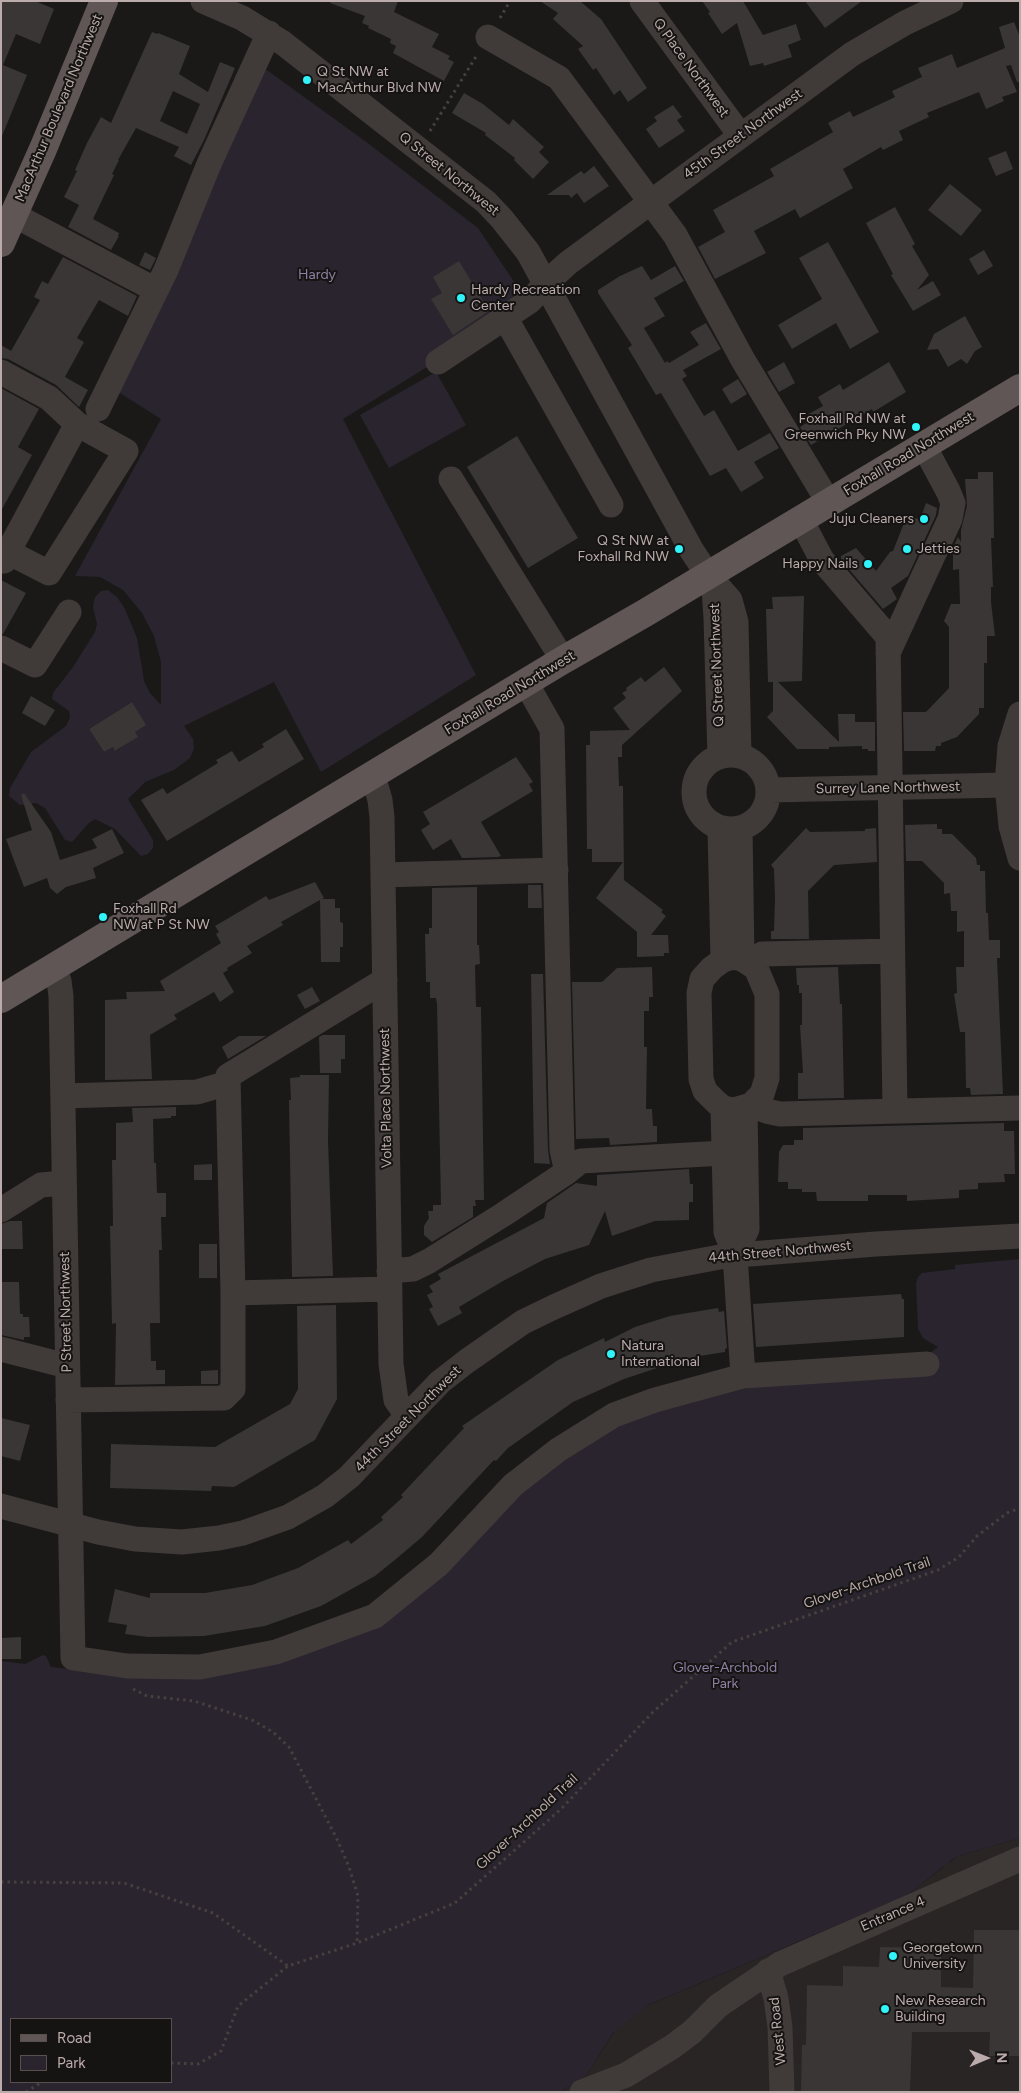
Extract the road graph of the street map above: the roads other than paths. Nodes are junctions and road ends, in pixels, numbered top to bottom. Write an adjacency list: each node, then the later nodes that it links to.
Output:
1 (104, 1): 9 (main road, MacArthur Boulevard Northwest)
2 (203, 1): 5 (street, Q Street Northwest)
3 (642, 1): 7 (street, Q Place Northwest)
4 (938, 4): 7 (street, 45th Street Northwest)
5 (269, 33): 11 (street, Q Street Northwest); 12 (street)
6 (488, 36): 8 (street)
7 (740, 135): 8 (street, 45th Street Northwest)
8 (650, 202): 11 (street, 45th Street Northwest); 21 (street)
9 (14, 215): 10 (main road, MacArthur Boulevard Northwest); 12 (street)
10 (1, 242)
11 (545, 284): 13 (street, 45th Street Northwest); 25 (street, Q Street Northwest)
12 (156, 290): 17 (street)
13 (506, 318): 14 (street, 45th Street Northwest); 22 (street)
14 (438, 362)
15 (1, 372): 18 (street)
16 (1020, 388): 19 (main road, Foxhall Road Northwest)
17 (98, 410)
18 (77, 424): 24 (street); 24 (street)
19 (924, 446): 21 (main road, Foxhall Road Northwest); 28 (street)
20 (451, 479): 29 (street)
21 (829, 503): 23 (main road, Foxhall Road Northwest)
22 (611, 505)
23 (801, 520): 25 (main road, Foxhall Road Northwest); 28 (street)
24 (5, 556)
25 (708, 575): 29 (main road, Foxhall Road Northwest); 32 (street, Q Street Northwest)
26 (70, 612): 27 (street)
27 (1, 648)
28 (888, 653): 35 (street)
29 (563, 660): 30 (main road, Foxhall Road Northwest)
30 (526, 683): 33 (main road, Foxhall Road Northwest); 39 (street)
31 (1020, 714): 34 (street)
32 (729, 757): 36 (street); 37 (street)
33 (372, 776): 40 (street, Volta Place Northwest); 43 (main road, Foxhall Road Northwest)
34 (1007, 785): 35 (street, Surrey Lane Northwest); 38 (street)
35 (892, 788): 36 (street, Surrey Lane Northwest); 41 (street)
36 (769, 790): 37 (street)
37 (730, 828): 42 (street)
38 (1020, 858)
39 (556, 870): 40 (street); 52 (street)
40 (383, 875): 44 (street, Volta Place Northwest)
41 (892, 951): 42 (street); 50 (street)
42 (738, 961): 48 (street); 48 (street)
43 (54, 968): 45 (main road, Foxhall Road Northwest); 47 (street, P Street Northwest)
44 (385, 980): 46 (street); 57 (street, Volta Place Northwest)
45 (1, 999)
46 (228, 1083): 47 (street); 58 (street)
47 (63, 1096): 53 (street, P Street Northwest)
48 (740, 1107): 50 (street); 51 (street); 56 (street)
49 (1020, 1108): 50 (street)
50 (896, 1110)
51 (724, 1153): 52 (street); 56 (street)
52 (567, 1172): 57 (street)
53 (64, 1183): 54 (street); 61 (street, P Street Northwest)
54 (1, 1210)
55 (1020, 1236): 56 (street, 44th Street Northwest)
56 (735, 1255): 62 (street); 64 (street, 44th Street Northwest)
57 (390, 1280): 58 (street); 64 (street, Volta Place Northwest)
58 (233, 1293): 63 (street)
59 (1, 1349): 61 (street)
60 (927, 1364): 62 (street)
61 (67, 1366): 63 (street, P Street Northwest)
62 (743, 1376): 66 (street, P Street Northwest)
63 (68, 1400): 66 (street, P Street Northwest)
64 (407, 1416): 66 (street, 44th Street Northwest)
65 (1, 1506): 66 (street, 44th Street Northwest)
66 (70, 1525)
67 (1020, 1859): 68 (street, Entrance 4)
68 (768, 1970): 69 (street, Entrance 4); 70 (street, West Road)
69 (582, 2092)
70 (782, 2092)

